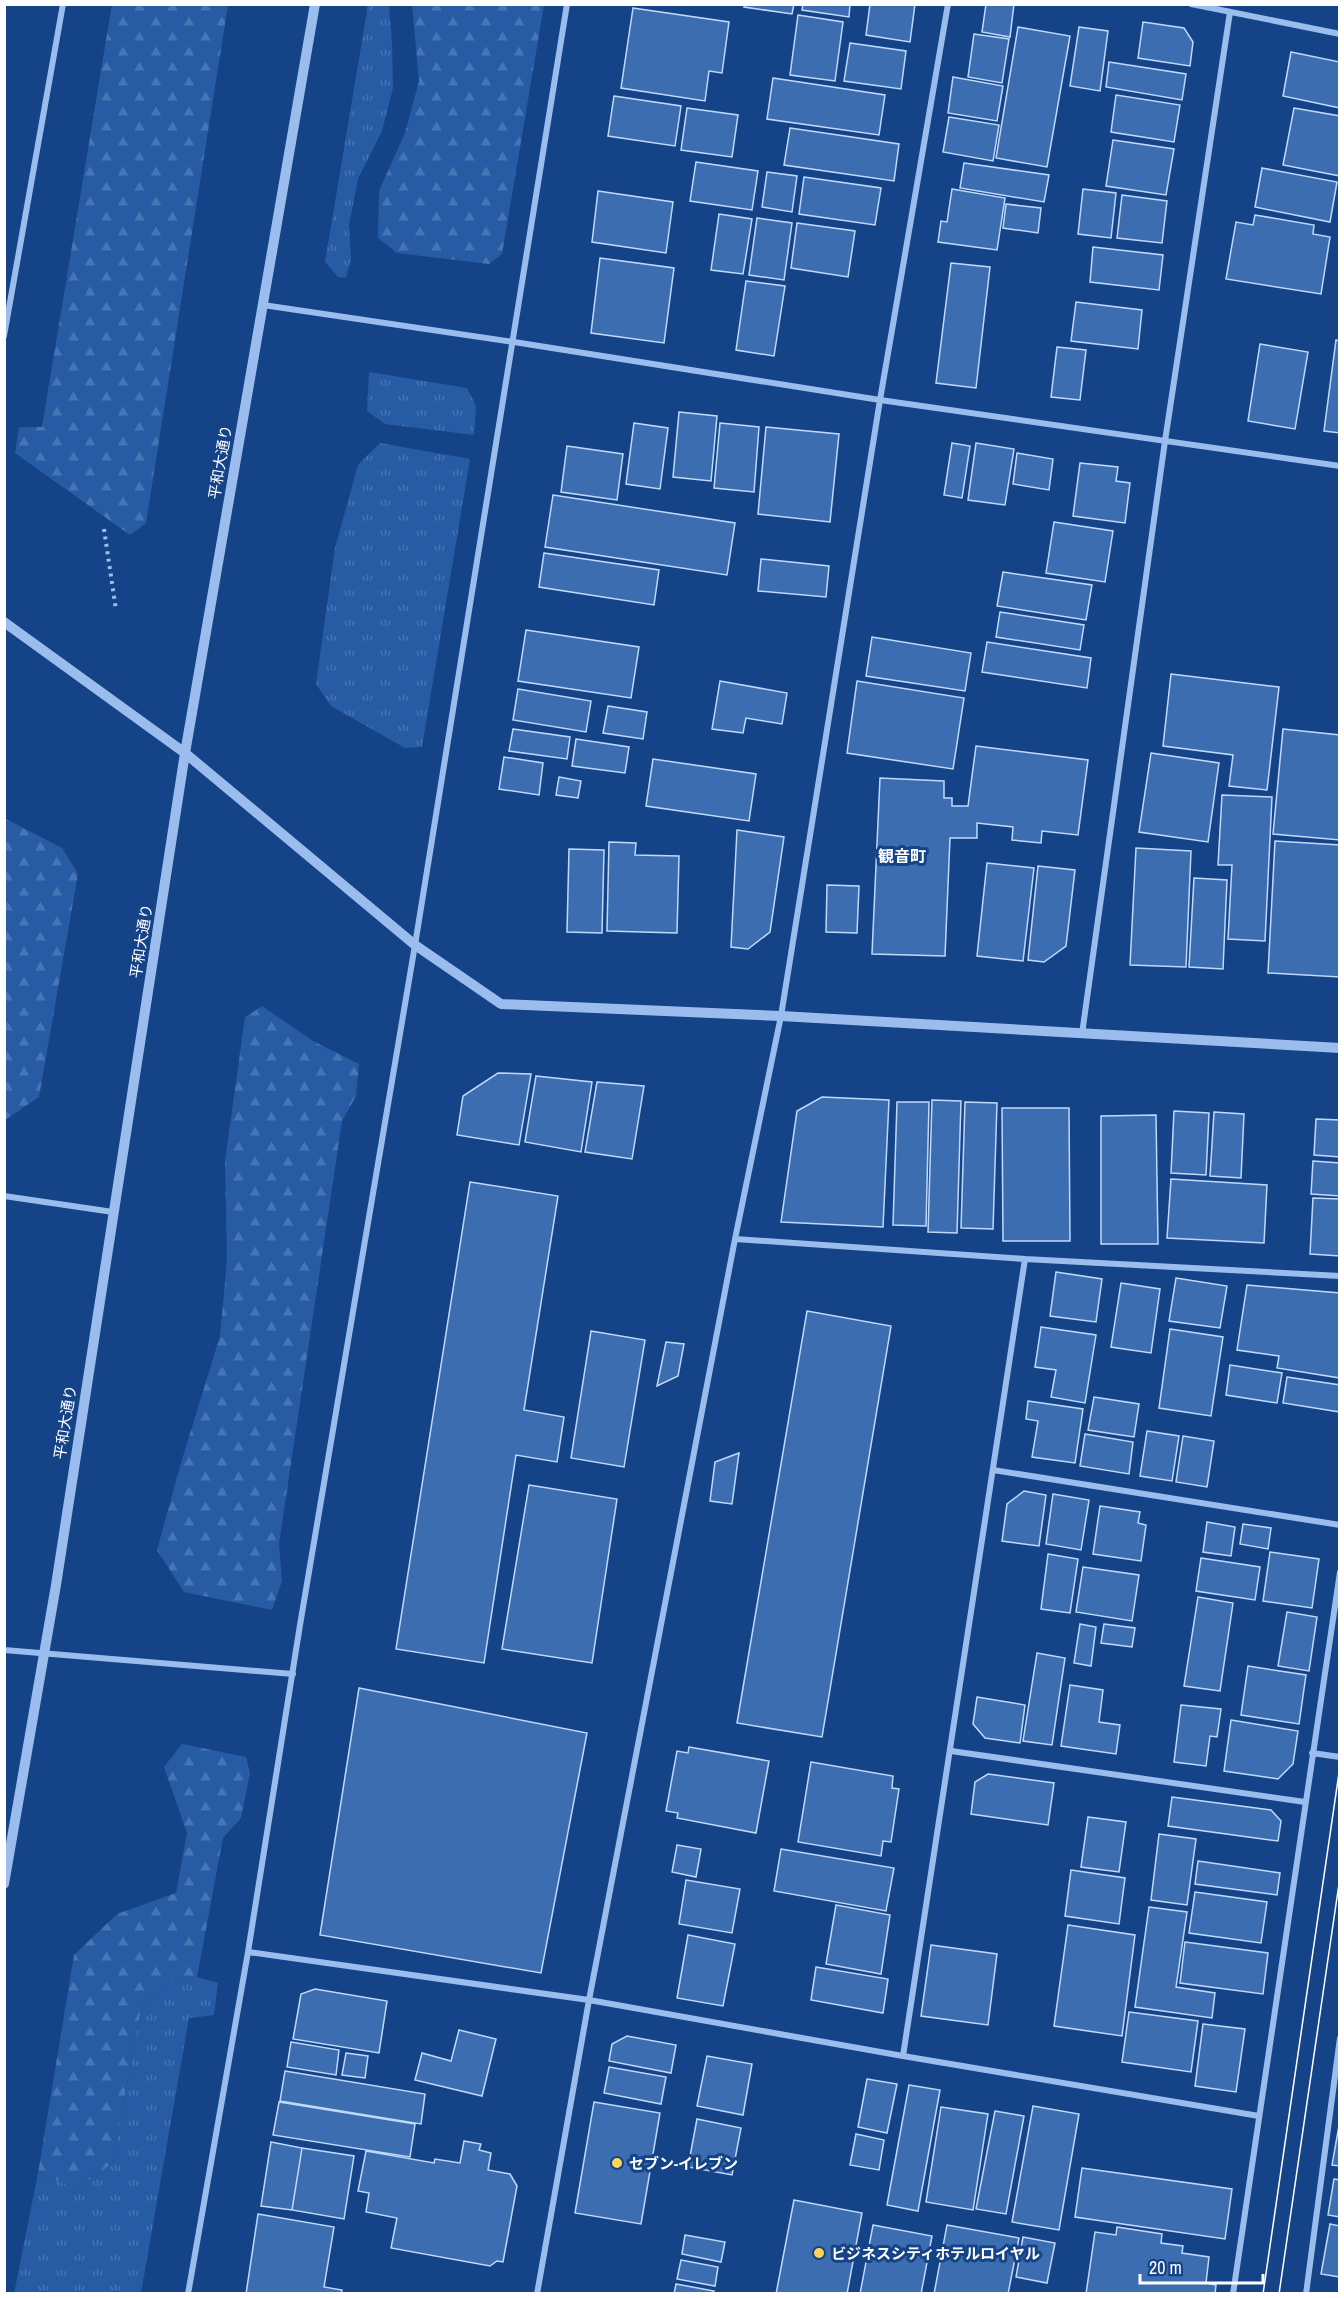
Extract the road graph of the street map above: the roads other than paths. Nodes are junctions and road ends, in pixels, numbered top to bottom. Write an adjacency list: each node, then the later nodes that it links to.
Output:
1 (63, 4): 9 (street)
2 (315, 4): 8 (street, 平和大通り)
3 (567, 4): 10 (street)
4 (948, 4): 11 (street)
5 (1191, 4): 6 (street)
6 (1230, 12): 7 (street); 12 (street)
7 (1340, 34)
8 (262, 305): 10 (street); 15 (street, 平和大通り)
9 (4, 336)
10 (514, 342): 11 (street); 16 (street)
11 (880, 400): 12 (street); 17 (street)
12 (1165, 441): 13 (street); 18 (street)
13 (1340, 466)
14 (4, 622): 15 (street)
15 (185, 753): 16 (street); 21 (street, 平和大通り)
16 (415, 945): 17 (street); 30 (street)
17 (781, 1016): 18 (street); 22 (street)
18 (1082, 1034): 19 (street)
19 (1340, 1048)
20 (4, 1196): 21 (street)
21 (113, 1212): 29 (street, 平和大通り)
22 (735, 1239): 23 (street); 37 (street)
23 (1025, 1259): 24 (street); 25 (street)
24 (1340, 1275)
25 (993, 1470): 26 (street); 31 (street)
26 (1340, 1525)
27 (1340, 1572): 32 (street)
28 (4, 1650): 29 (street)
29 (45, 1653): 30 (street); 35 (street, 平和大通り)
30 (292, 1674): 36 (street)
31 (951, 1751): 34 (street); 40 (street)
32 (1312, 1753): 33 (street); 34 (street)
33 (1340, 1757)
34 (1305, 1802): 41 (street)
35 (4, 1884)
36 (248, 1952): 37 (street); 42 (street)
37 (589, 2000): 40 (street); 43 (street)
38 (1340, 2038): 39 (street)
39 (1339, 2053): 45 (street)
40 (903, 2056): 41 (street)
41 (1259, 2116): 44 (street)
42 (188, 2294)
43 (537, 2294)
44 (1233, 2294)
45 (1306, 2294)

